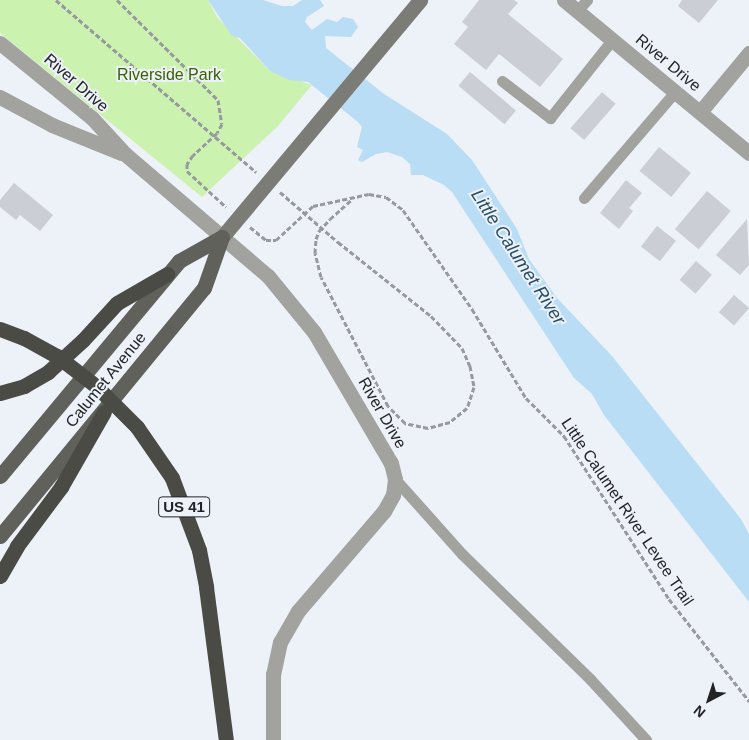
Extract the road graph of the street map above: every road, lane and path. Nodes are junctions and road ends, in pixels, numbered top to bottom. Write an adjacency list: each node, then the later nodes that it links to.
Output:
1 (56, 0): 12 (path)
2 (117, 0): 16 (path)
3 (420, 0): 19 (main road, Calumet Avenue)
4 (564, 0): 5 (street, River Drive)
5 (582, 6): 6 (street, River Drive)
6 (612, 40): 9 (lane); 10 (street, River Drive)
7 (0, 42): 15 (street, River Drive)
8 (749, 53): 13 (street)
9 (502, 81)
10 (674, 92): 13 (street, River Drive); 17 (lane)
11 (0, 97): 15 (street, River Drive)
12 (185, 111)
13 (700, 112): 14 (street, River Drive)
14 (749, 153)
15 (125, 154): 19 (street, River Drive)
16 (204, 188)
17 (584, 198)
18 (352, 200): 20 (path, Little Calumet River Levee Trail); 21 (path); 30 (path, Little Calumet River Levee Trail)
19 (222, 237): 22 (main road, Calumet Avenue); 25 (main road, Calumet Avenue); 27 (street, River Drive)
20 (266, 240)
21 (338, 242)
22 (167, 274): 24 (highway); 26 (main road, Calumet Avenue)
23 (0, 329): 31 (highway, US 41)
24 (0, 393)
25 (104, 412): 28 (main road, Calumet Avenue); 29 (highway)
26 (0, 476)
27 (396, 479): 32 (street); 33 (lane)
28 (0, 536)
29 (0, 576)
30 (749, 701)
31 (226, 740)
32 (274, 740)
33 (646, 740)

